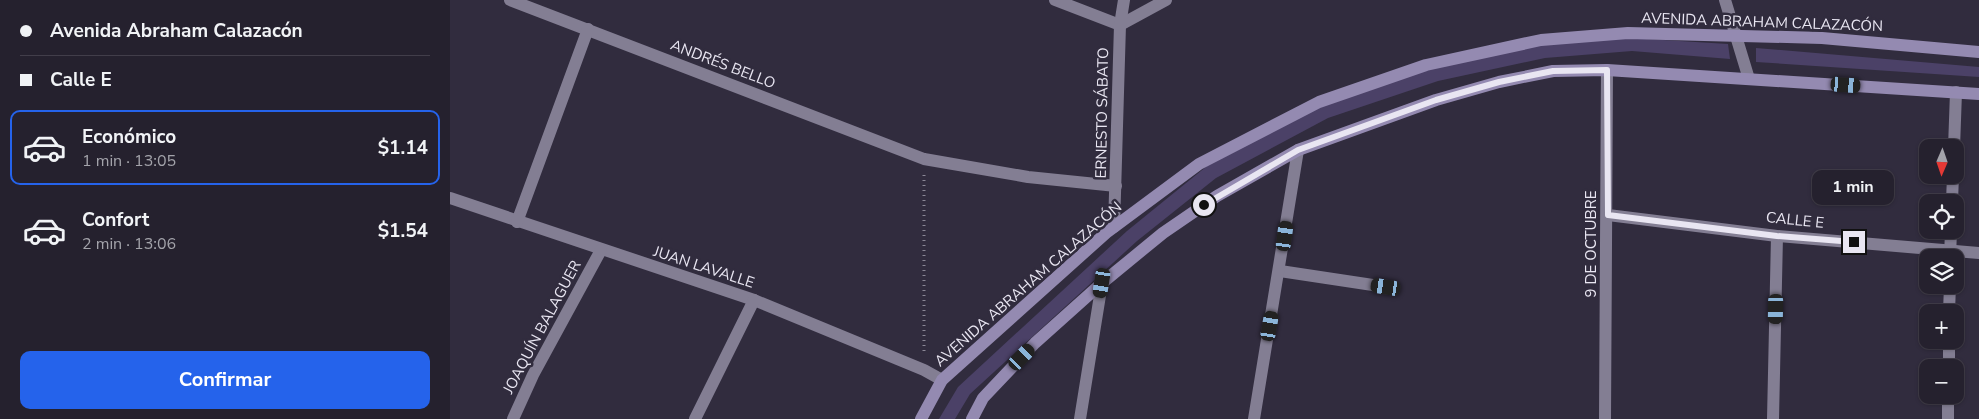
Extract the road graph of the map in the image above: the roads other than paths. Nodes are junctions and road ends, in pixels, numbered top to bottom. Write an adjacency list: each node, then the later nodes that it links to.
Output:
1 (510, 0): 7 (street, ANDRÉS BELLO)
2 (1055, 0): 6 (street)
3 (1124, 0): 6 (street, ERNESTO SÁBATO)
4 (1166, 0): 6 (street)
5 (1725, 0): 8 (street)
6 (1120, 25): 16 (street, ERNESTO SÁBATO)
7 (588, 29): 16 (street, ANDRÉS BELLO); 19 (street)
8 (1734, 34): 9 (main road, AVENIDA ABRAHAM CALAZACÓN); 11 (street); 20 (main road, AVENIDA ABRAHAM CALAZACÓN)
9 (1979, 52)
10 (1607, 70): 11 (main road); 15 (main road); 18 (street, 9 DE OCTUBRE)
11 (1749, 78): 12 (main road)
12 (1956, 92): 13 (main road); 14 (street)
13 (1979, 94)
14 (1954, 139)
15 (1298, 150): 26 (street); 27 (main road)
16 (1116, 186): 20 (street, ERNESTO SÁBATO)
17 (450, 198): 19 (street, JUAN LAVALLE)
18 (1608, 215): 21 (street, CALLE E); 38 (street, 9 DE OCTUBRE)
19 (517, 222): 22 (street, JUAN LAVALLE)
20 (1114, 227): 30 (main road, AVENIDA ABRAHAM CALAZACÓN)
21 (1777, 236): 23 (street, CALLE E); 39 (street)
22 (601, 250): 29 (street, JUAN LAVALLE); 32 (street, JOAQUÍN BALAGUER)
23 (1919, 251)
24 (1979, 253): 25 (street, CALLE E)
25 (1964, 254)
26 (1280, 270): 28 (street); 37 (street)
27 (1102, 283): 35 (main road); 36 (street)
28 (1386, 287)
29 (754, 300): 30 (street, JUAN LAVALLE); 33 (street)
30 (942, 380): 34 (main road, AVENIDA ABRAHAM CALAZACÓN)
31 (1948, 404): 40 (street)
32 (514, 419)
33 (695, 419)
34 (920, 419)
35 (972, 419)
36 (1080, 419)
37 (1254, 419)
38 (1605, 419)
39 (1773, 419)
40 (1948, 419)

